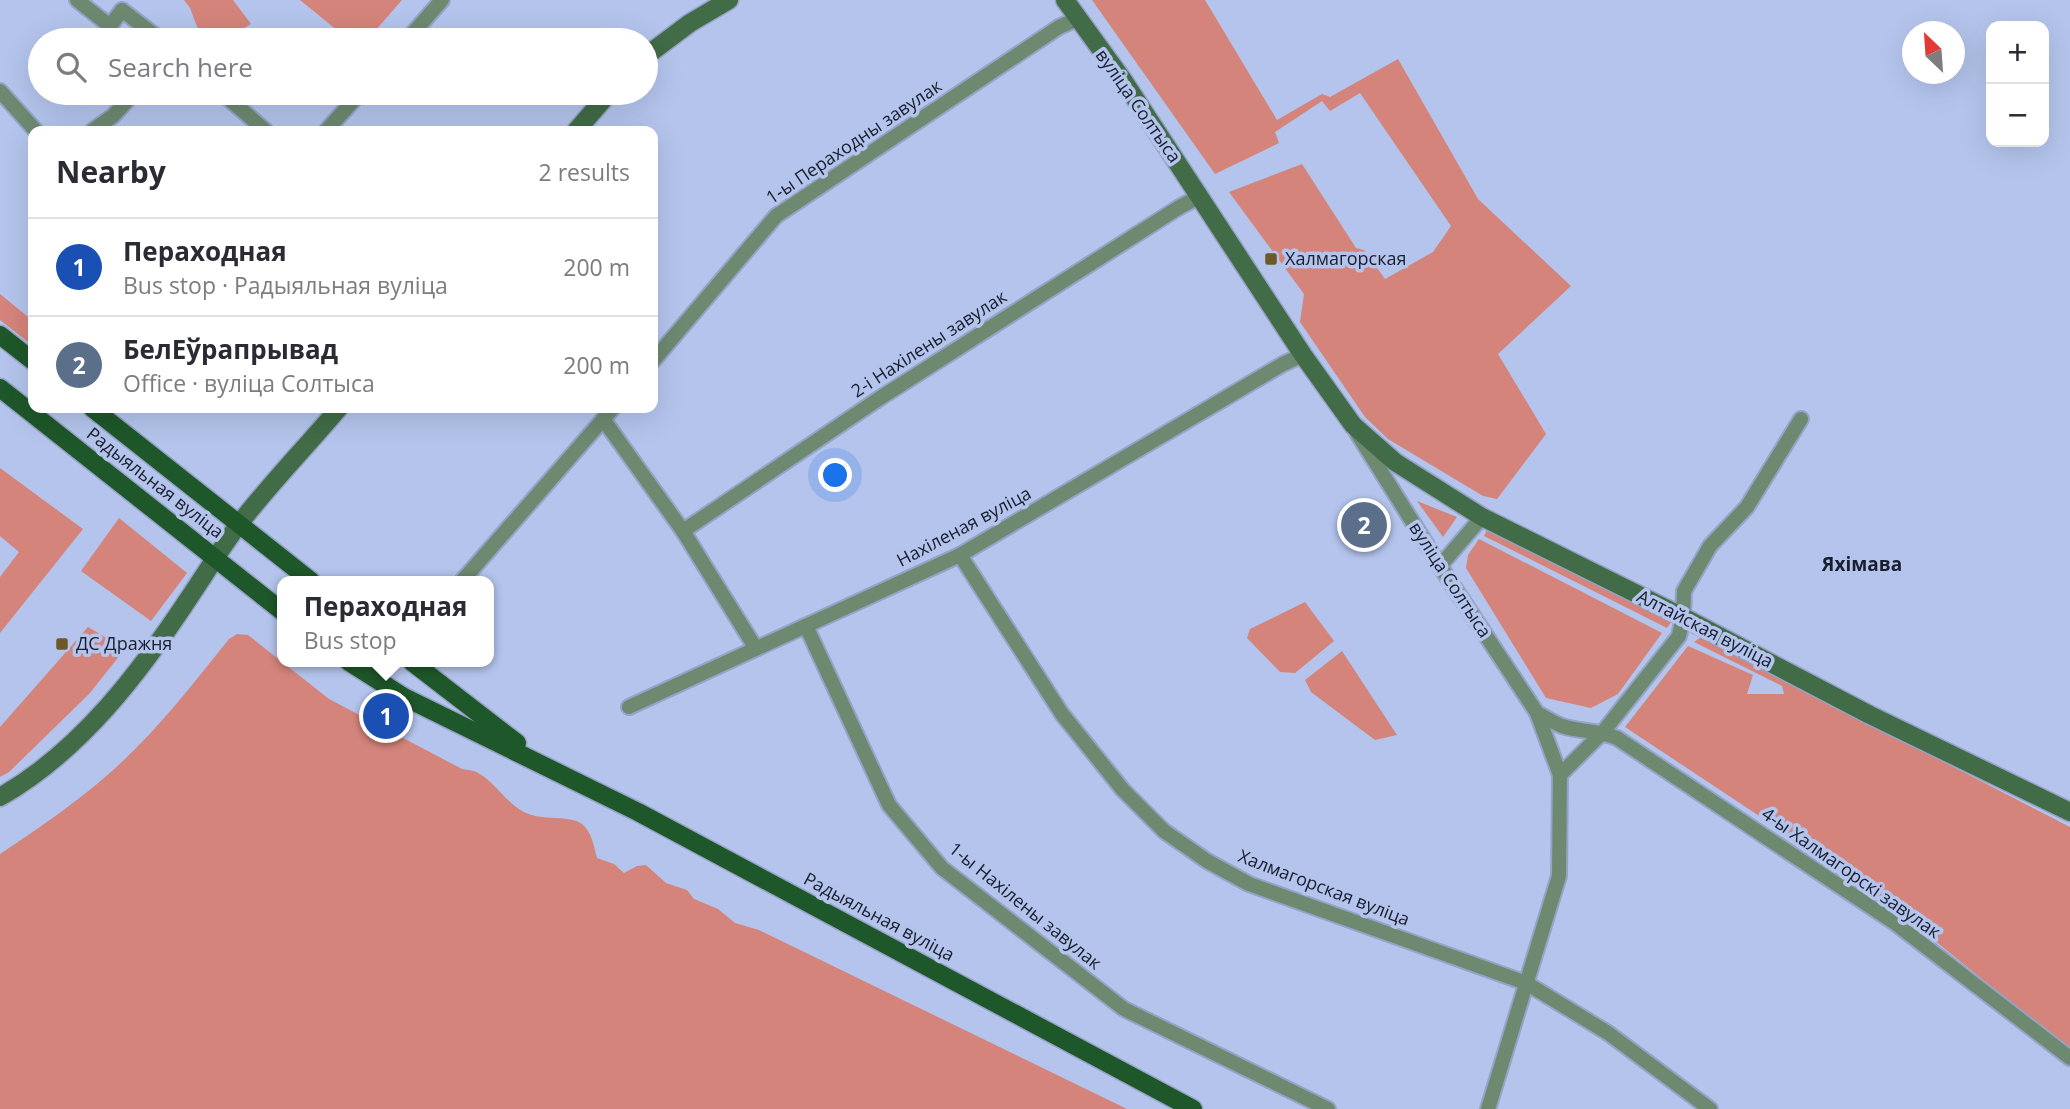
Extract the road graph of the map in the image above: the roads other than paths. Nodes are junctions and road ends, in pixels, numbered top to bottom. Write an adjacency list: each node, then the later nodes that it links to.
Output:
1 (76, 0): 6 (street)
2 (442, 0): 7 (street)
3 (729, 0): 8 (main road)
4 (1065, 0): 5 (main road, вуліца Солтыса)
5 (1077, 19): 19 (main road, вуліца Солтыса); 21 (street, 1-ы Пераходны завулак)
6 (145, 28)
7 (418, 28)
8 (658, 47)
9 (0, 91): 14 (street)
10 (123, 105): 15 (street)
11 (236, 105): 16 (street)
12 (349, 105): 17 (street)
13 (599, 105): 18 (main road)
14 (32, 126)
15 (99, 126)
16 (260, 126)
17 (330, 126)
18 (580, 126)
19 (1200, 196): 22 (main road, вуліца Солтыса); 35 (street, 2-і Нахілены завулак)
20 (0, 335): 23 (main road)
21 (658, 354)
22 (1303, 355): 32 (main road, вуліца Солтыса); 36 (street, Нахіленая вуліца)
23 (28, 357)
24 (0, 388): 25 (main road, Радыяльная вуліца)
25 (28, 410)
26 (32, 413): 37 (main road, Радыяльная вуліца)
27 (98, 413): 34 (main road, Радыяльная вуліца)
28 (335, 413): 34 (main road)
29 (608, 413): 30 (street)
30 (603, 419): 35 (street); 40 (street)
31 (1801, 419): 42 (street)
32 (1353, 425): 33 (main road, Алтайская вуліца); 38 (street, вуліца Солтыса)
33 (1482, 517): 38 (street); 42 (main road, Алтайская вуліца)
34 (240, 524): 37 (main road); 39 (main road, Радыяльная вуліца)
35 (683, 531): 44 (street)
36 (960, 555): 43 (street, Нахіленая вуліца); 54 (street, Халмагорская вуліца)
37 (215, 558): 41 (main road, Радыяльная вуліца); 52 (main road)
38 (1440, 566): 48 (street, вуліца Солтыса)
39 (305, 576)
40 (466, 576)
41 (277, 607)
42 (1683, 617): 49 (street); 53 (main road, Алтайская вуліца)
43 (806, 626): 44 (street, Нахіленая вуліца); 57 (street, 1-ы Нахілены завулак)
44 (755, 647): 47 (street, Нахіленая вуліца)
45 (357, 667): 50 (main road, Радыяльная вуліца)
46 (418, 667): 50 (main road, Радыяльная вуліца)
47 (629, 707)
48 (1537, 713): 49 (street); 51 (street, вуліца Солтыса)
49 (1603, 732): 51 (street); 55 (street, 4-ы Халмагорскі завулак)
50 (545, 765): 56 (main road, Радыяльная вуліца)
51 (1560, 775): 54 (street, вуліца Солтыса)
52 (0, 797)
53 (2070, 812)
54 (1526, 983): 58 (street, вуліца Солтыса); 59 (street, Халмагорская вуліца)
55 (2070, 1058)
56 (1192, 1109)
57 (1328, 1109)
58 (1488, 1109)
59 (1710, 1109)

